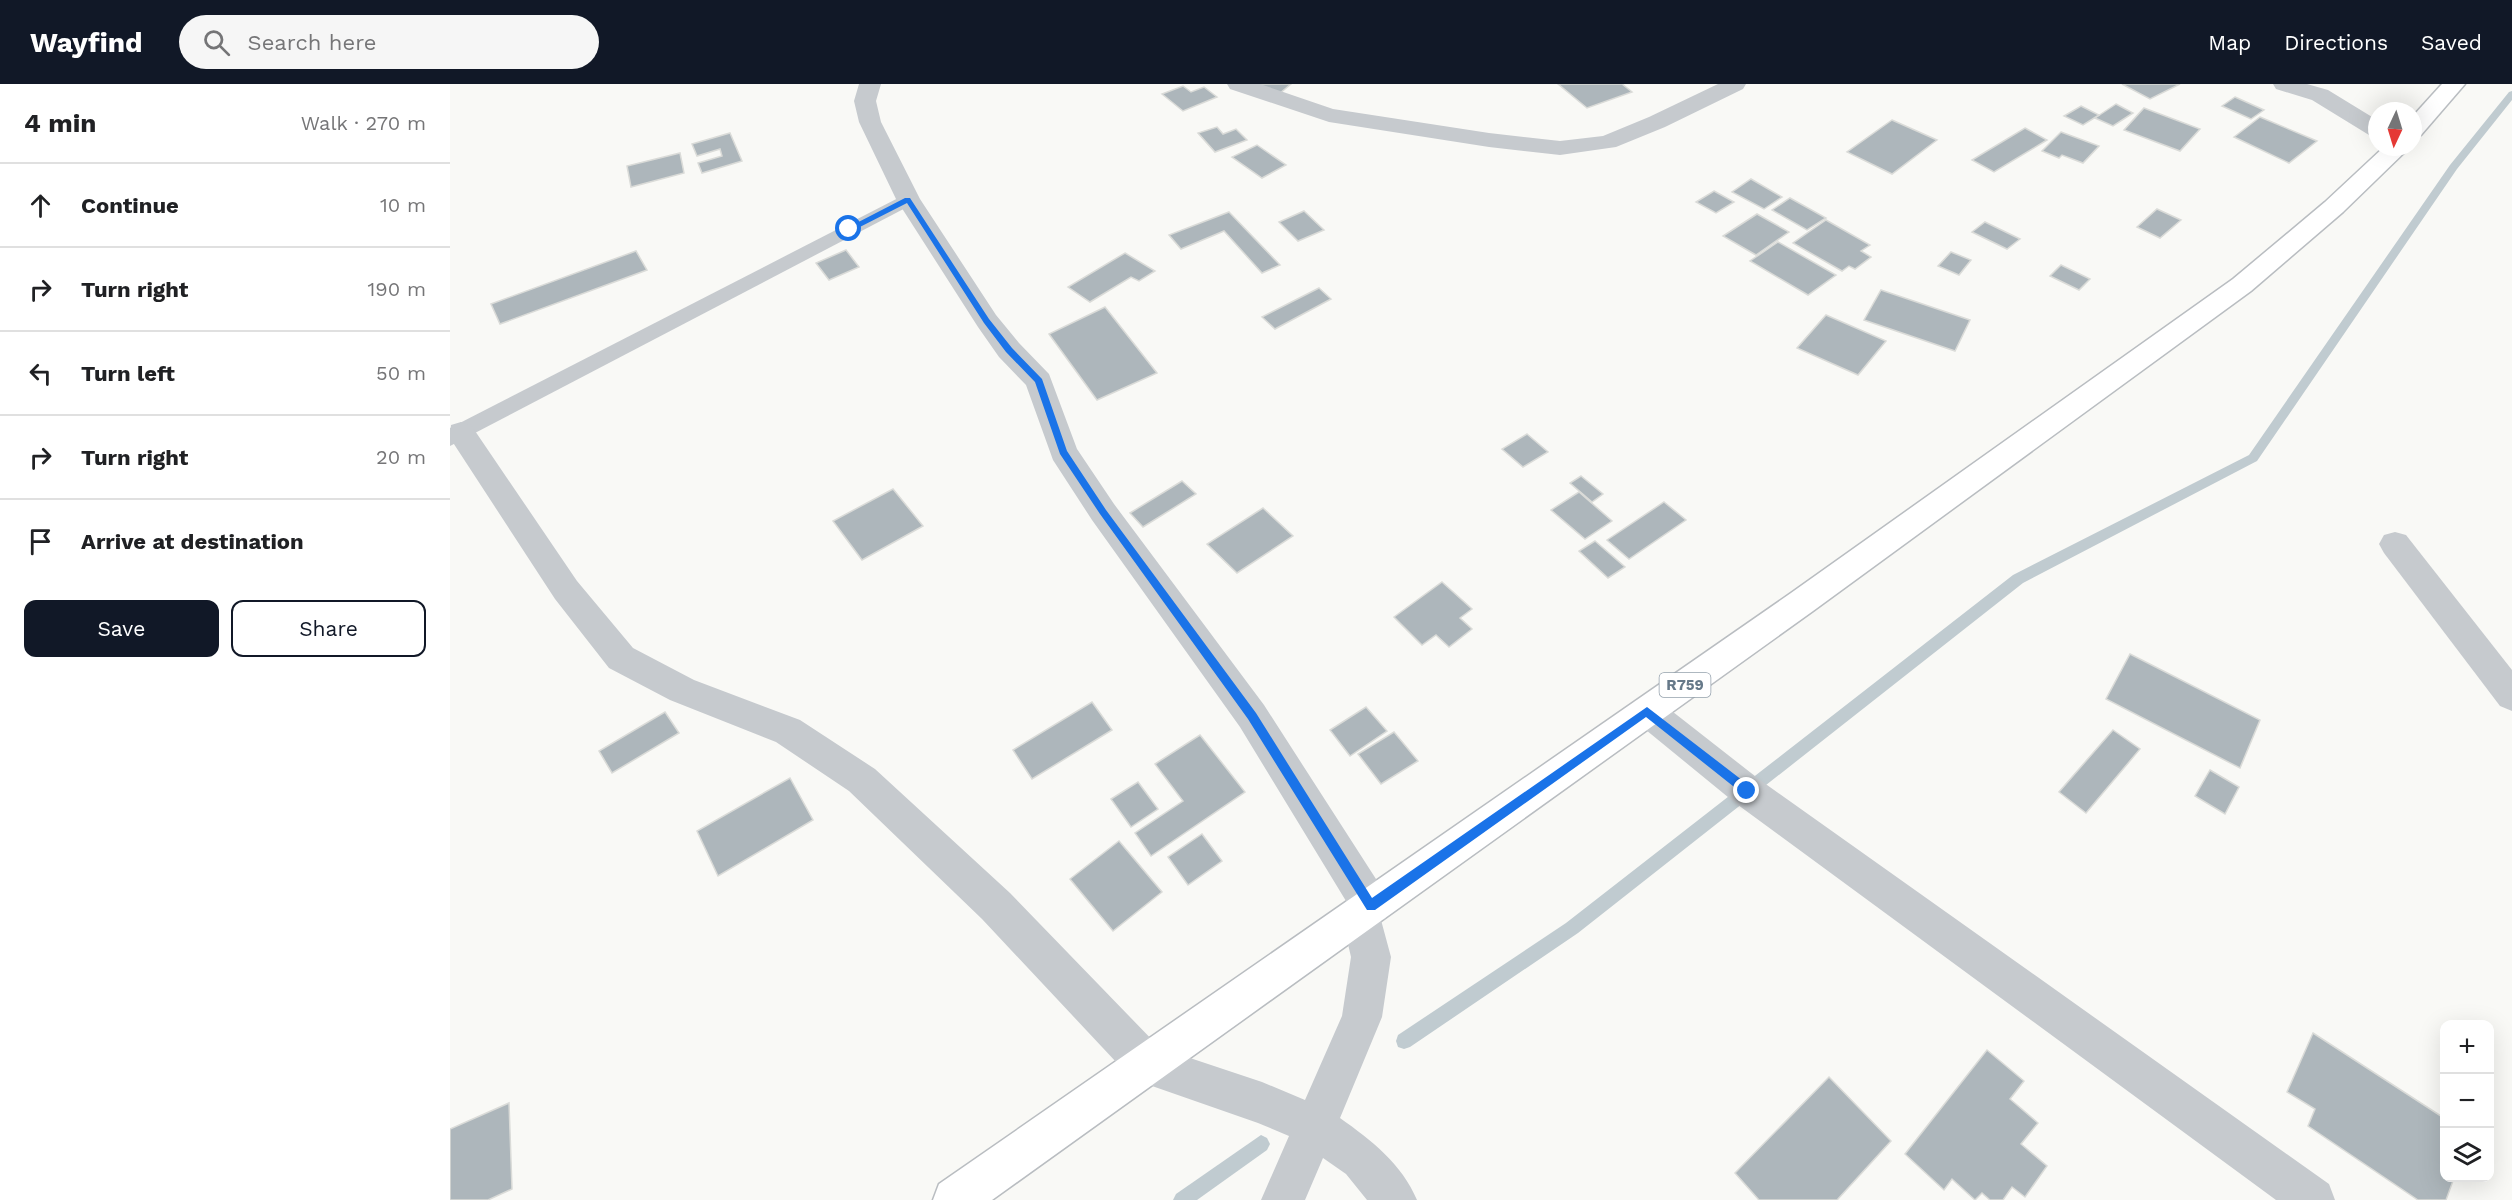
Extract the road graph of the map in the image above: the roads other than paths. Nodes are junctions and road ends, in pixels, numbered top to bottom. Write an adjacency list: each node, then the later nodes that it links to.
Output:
1 (870, 84): 9 (street)
2 (1238, 84): 3 (street)
3 (1736, 84)
4 (2284, 84): 7 (street)
5 (2454, 84): 6 (main road)
6 (2422, 120)
7 (2368, 124)
8 (2388, 156): 13 (main road, R759)
9 (908, 199): 10 (lane); 14 (street)
10 (455, 435): 15 (street)
11 (2396, 544): 12 (street)
12 (2512, 696)
13 (1647, 711): 14 (main road, R759); 20 (street)
14 (1365, 910): 15 (main road, R759); 16 (street)
15 (1147, 1064): 16 (street); 17 (main road, R759)
16 (1315, 1126): 18 (street); 19 (street)
17 (955, 1200)
18 (1283, 1200)
19 (1395, 1200)
20 (2313, 1200)

